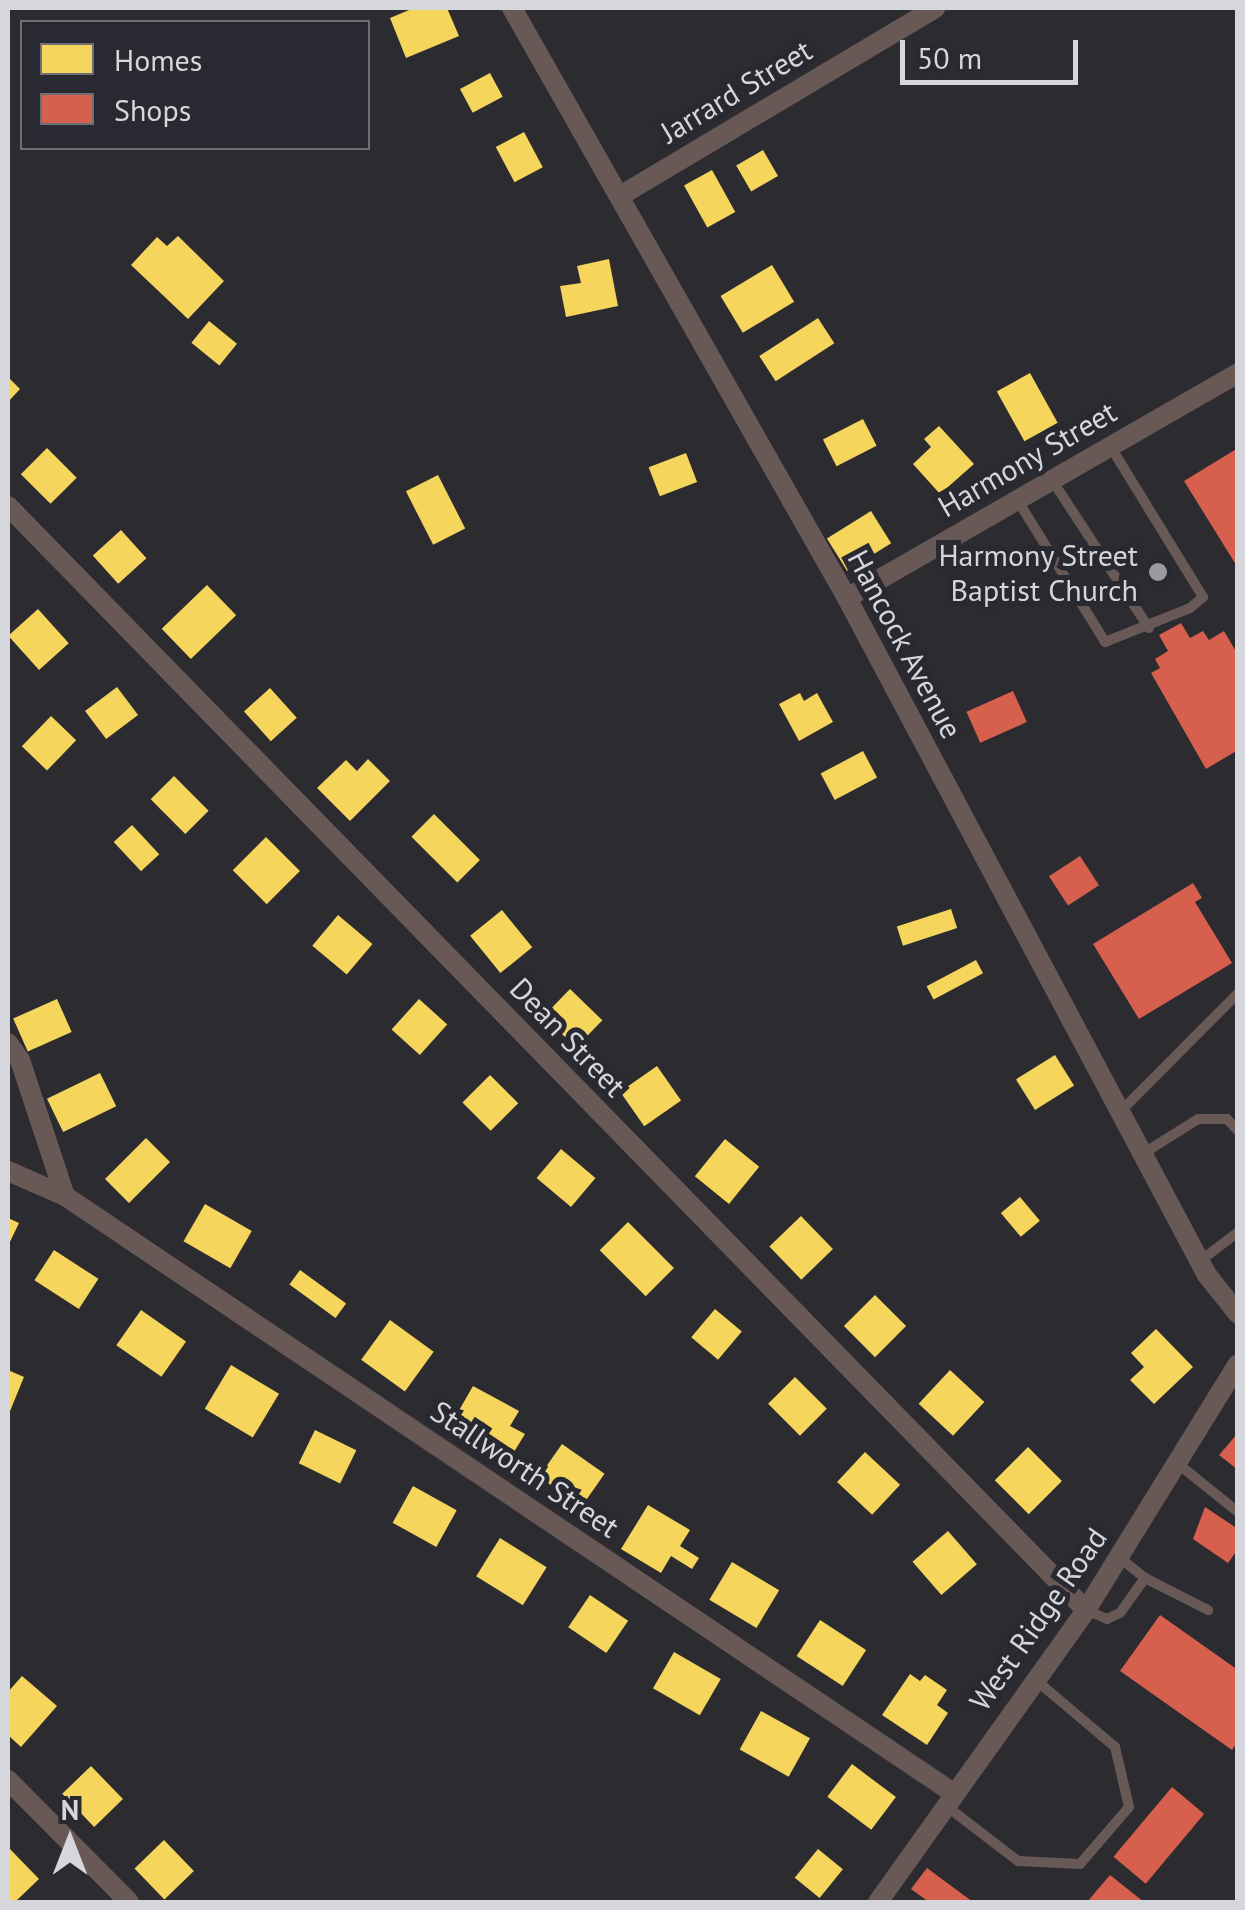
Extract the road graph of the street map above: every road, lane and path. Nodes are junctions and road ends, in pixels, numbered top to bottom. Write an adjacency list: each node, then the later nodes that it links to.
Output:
1 (512, 8): 3 (street, Hancock Avenue)
2 (935, 8): 3 (street, Jarrard Street)
3 (620, 196): 9 (street, Hancock Avenue)
4 (1238, 373): 5 (street, Harmony Street)
5 (1110, 446): 6 (street, Harmony Street); 10 (lane)
6 (1052, 480): 7 (street, Harmony Street); 10 (lane)
7 (1018, 500): 9 (street, Harmony Street); 10 (lane)
8 (8, 506): 26 (street, Dean Street)
9 (847, 598): 13 (street, Hancock Avenue)
10 (1149, 628)
11 (1238, 993): 13 (lane)
12 (8, 1044): 17 (street)
13 (1120, 1112): 15 (street, Hancock Avenue)
14 (1238, 1131): 15 (lane)
15 (1143, 1154): 19 (street, Hancock Avenue)
16 (8, 1171): 17 (street, Stallworth Street)
17 (65, 1196): 30 (street, Stallworth Street)
18 (1238, 1232): 19 (lane)
19 (1200, 1261): 20 (street, Hancock Avenue)
20 (1238, 1314)
21 (1238, 1364): 22 (street, West Ridge Road)
22 (1176, 1463): 23 (lane); 24 (street, West Ridge Road)
23 (1238, 1512)
24 (1119, 1557): 25 (lane); 26 (street, West Ridge Road)
25 (1145, 1578): 26 (lane); 27 (lane)
26 (1086, 1610): 28 (street, West Ridge Road)
27 (1208, 1610)
28 (1035, 1680): 30 (street, West Ridge Road); 30 (lane)
29 (8, 1780): 31 (street)
30 (948, 1798): 32 (street, West Ridge Road)
31 (129, 1902)
32 (878, 1902)

